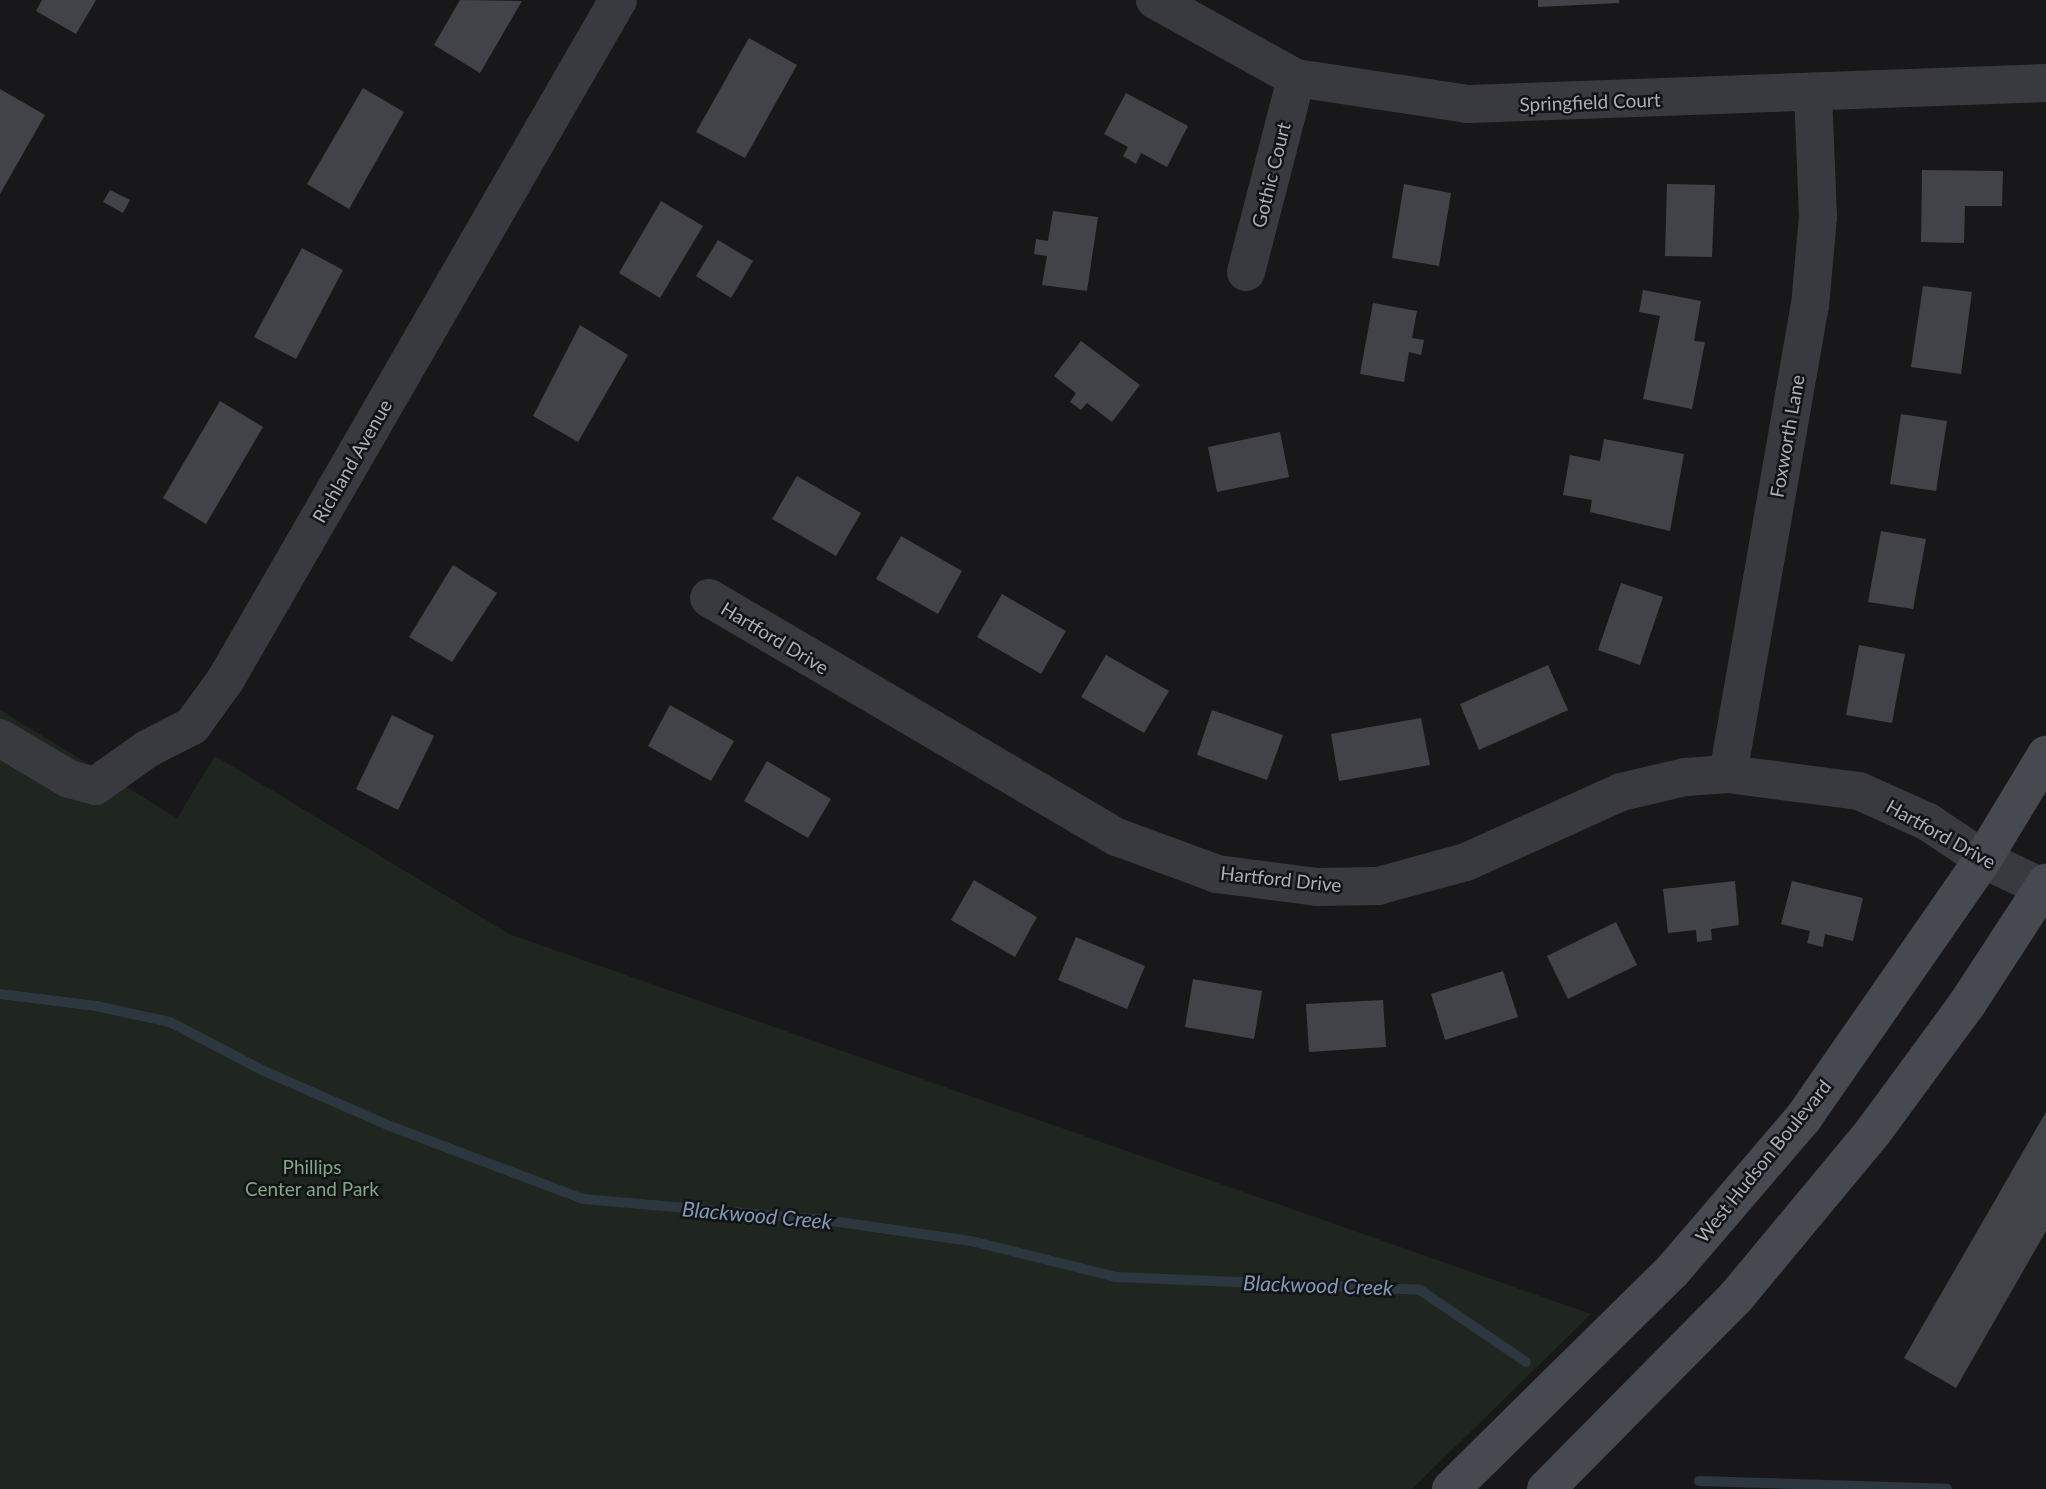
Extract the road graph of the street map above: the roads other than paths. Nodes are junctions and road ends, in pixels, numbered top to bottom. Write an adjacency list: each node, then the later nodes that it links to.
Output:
1 (618, 0): 8 (street, Richland Avenue)
2 (1155, 0): 3 (street, Springfield Court)
3 (1296, 78): 5 (street, Springfield Court); 6 (street, Gothic Court)
4 (2046, 83): 5 (street, Springfield Court)
5 (1813, 95): 10 (street, Foxworth Lane)
6 (1246, 272)
7 (709, 598): 10 (street, Hartford Drive)
8 (0, 738)
9 (2046, 755): 11 (main road, West Hudson Boulevard)
10 (1728, 774): 11 (street, Hartford Drive)
11 (1983, 859): 12 (street, Hartford Drive); 13 (main road, West Hudson Boulevard)
12 (2045, 886): 14 (main road)
13 (1451, 1489)
14 (1546, 1489)

